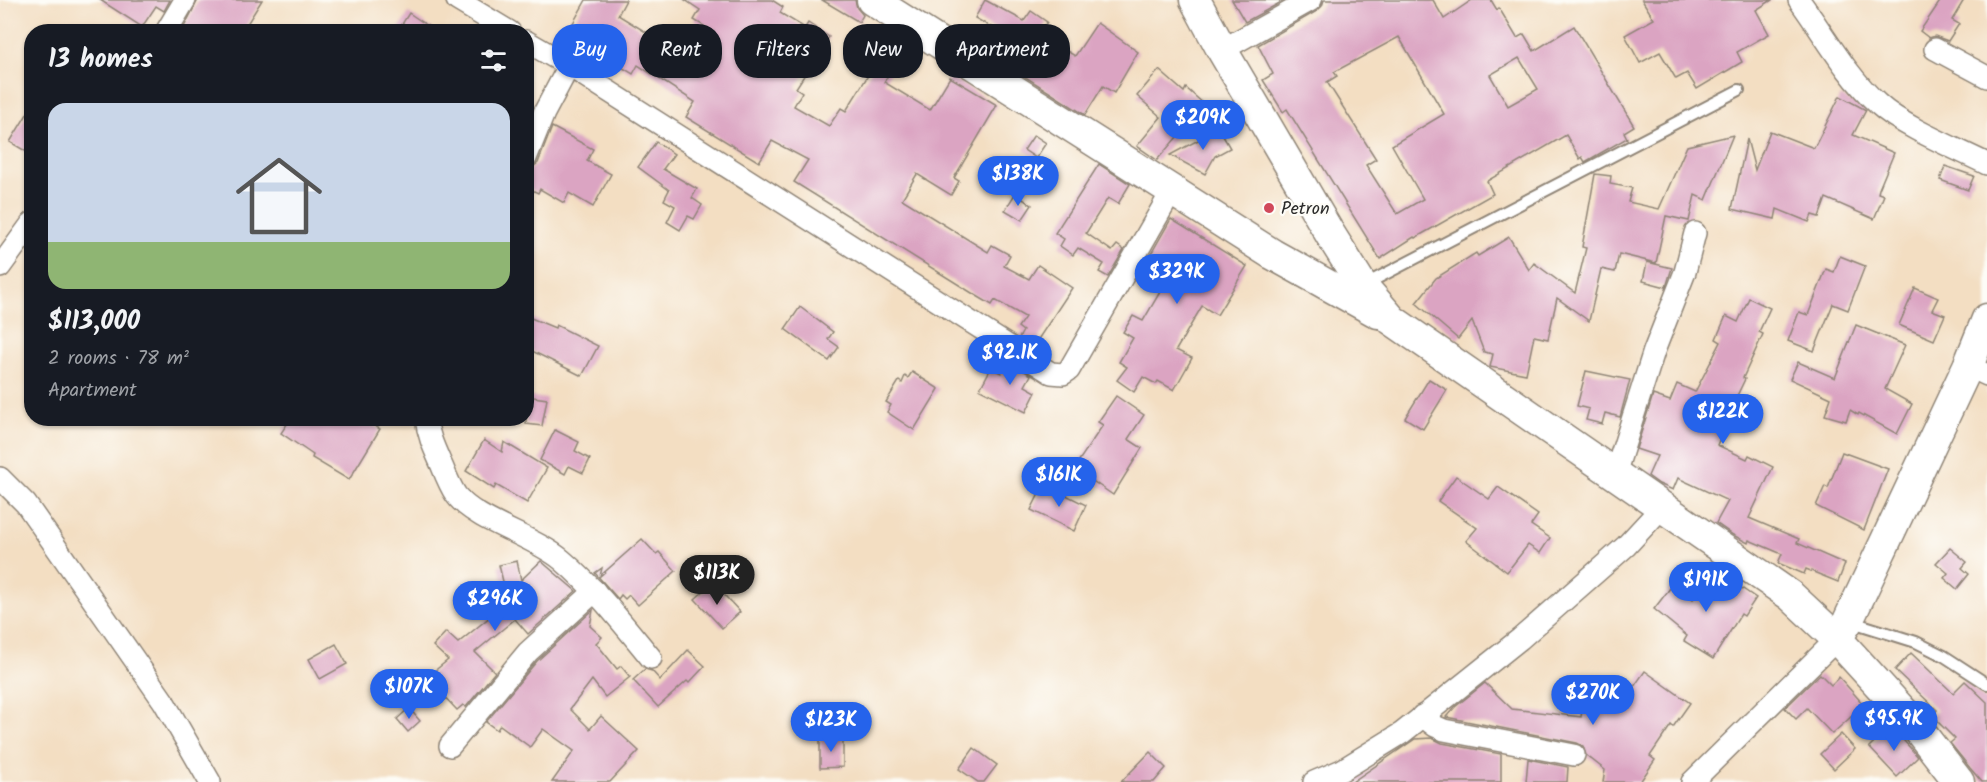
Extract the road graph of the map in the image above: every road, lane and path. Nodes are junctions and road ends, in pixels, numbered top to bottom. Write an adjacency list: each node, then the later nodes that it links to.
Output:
1 (185, 0): 7 (street)
2 (457, 0): 8 (street)
3 (872, 0): 19 (main road)
4 (1195, 0): 11 (main road)
5 (1311, 0): 11 (street)
6 (1799, 0): 18 (street)
7 (171, 24)
8 (497, 24)
9 (534, 46): 12 (street)
10 (1935, 49): 13 (street)
11 (1222, 50): 23 (main road)
12 (552, 56)
13 (1987, 77)
14 (563, 78): 17 (street)
15 (588, 78): 19 (street)
16 (1739, 90): 23 (lane)
17 (534, 138)
18 (1987, 164)
19 (1172, 191): 25 (main road)
20 (1695, 233): 28 (street)
21 (24, 234): 22 (street)
22 (0, 267)
23 (1362, 285): 25 (main road)
24 (1987, 319): 26 (main road)
25 (1392, 320): 28 (main road)
26 (1977, 370): 32 (main road)
27 (427, 426): 31 (street)
28 (1615, 474): 30 (main road)
29 (0, 478): 38 (street)
30 (1663, 506): 32 (main road); 35 (street)
31 (595, 591): 33 (street); 36 (street)
32 (1842, 630): 34 (lane); 40 (street); 41 (main road)
33 (651, 658)
34 (1987, 684)
35 (1422, 716): 37 (street); 39 (street)
36 (450, 746)
37 (1574, 754)
38 (210, 782)
39 (1314, 782)
40 (1692, 782)
41 (1959, 782)

